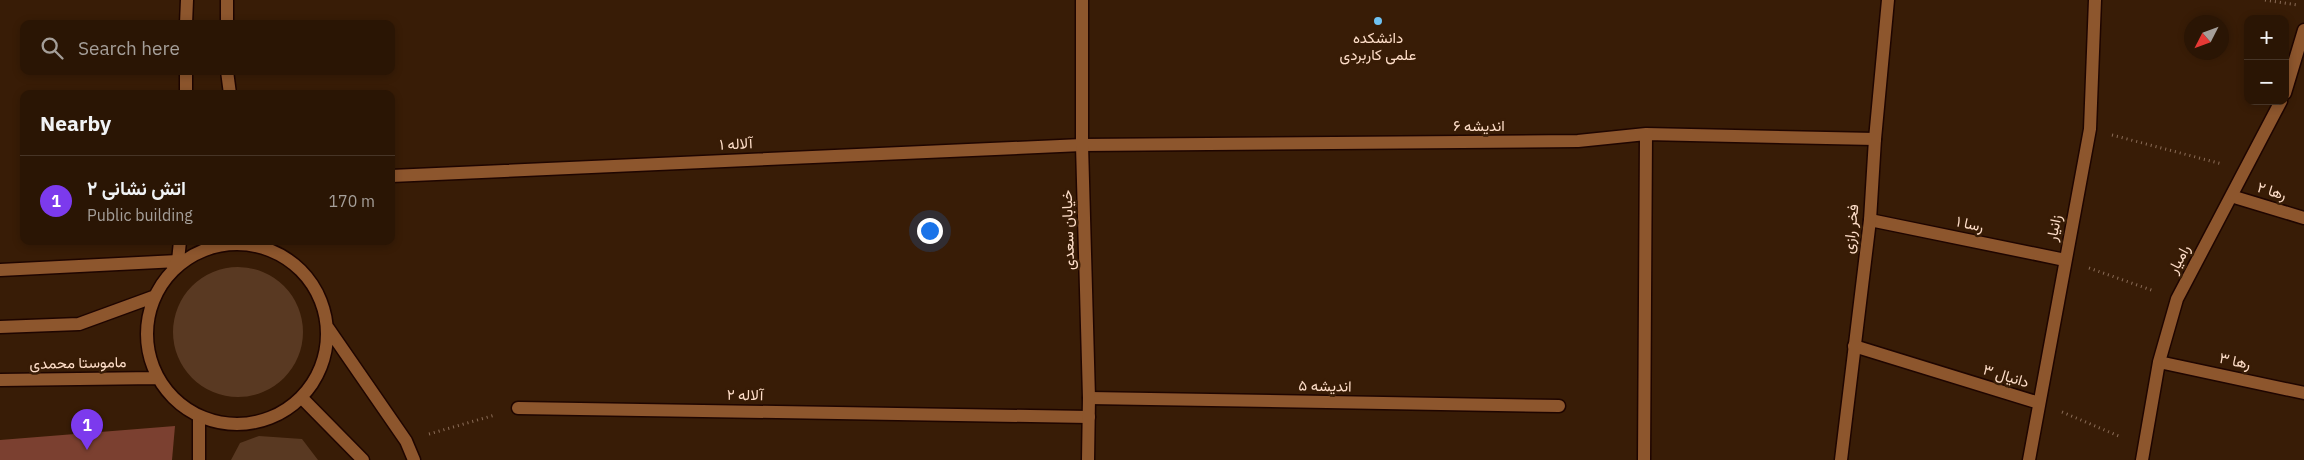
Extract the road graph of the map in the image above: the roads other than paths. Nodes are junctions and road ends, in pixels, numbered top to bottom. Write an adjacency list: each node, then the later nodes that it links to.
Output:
1 (187, 0): 6 (street)
2 (227, 0): 7 (street)
3 (1082, 0): 17 (street, خیابان سعدی)
4 (1888, 0): 16 (street, فخر رازی)
5 (2095, 0): 26 (street, زانیار)
6 (186, 20)
7 (227, 20)
8 (2304, 30): 11 (street)
9 (186, 75): 12 (street)
10 (228, 75): 13 (street)
11 (2289, 80)
12 (186, 90)
13 (229, 90)
14 (2279, 105): 19 (street, رامیار)
15 (1646, 134): 16 (street, اندیشه ۶); 17 (street, اندیشه ۶); 49 (street)
16 (1875, 139): 21 (street, فخر رازی)
17 (1082, 145): 18 (street, آلاله ۱); 39 (street, خیابان سعدی)
18 (395, 176)
19 (2231, 196): 20 (street, رها ۲); 34 (street, رامیار)
20 (2304, 218)
21 (1870, 220): 26 (street, رسا ۱); 33 (street, فخر رازی)
22 (180, 245): 27 (street)
23 (215, 245): 29 (street)
24 (252, 245): 25 (street)
25 (276, 247): 32 (street)
26 (2065, 260): 40 (street, زانیار)
27 (178, 261): 28 (street); 29 (street)
28 (0, 270)
29 (163, 281): 30 (street)
30 (153, 297): 31 (street); 35 (street)
31 (0, 327)
32 (328, 328): 38 (street); 47 (street)
33 (1854, 346): 40 (street, دانیال ۳); 50 (street, فخر رازی)
34 (2160, 362): 37 (street, رها ۳); 52 (street, رامیار)
35 (157, 378): 36 (street, ماموستا محمدی); 43 (street)
36 (0, 380)
37 (2304, 393)
38 (302, 398): 43 (street); 46 (street)
39 (1090, 398): 41 (street, اندیشه ۵); 44 (street, خیابان سعدی)
40 (2038, 403): 51 (street, زانیار)
41 (1559, 406)
42 (518, 408): 44 (street, آلاله ۲)
43 (199, 417): 45 (street)
44 (1089, 417): 48 (street, خیابان سعدی)
45 (199, 460)
46 (363, 460)
47 (414, 460)
48 (1088, 460)
49 (1644, 460)
50 (1840, 460)
51 (2030, 460)
52 (2142, 460)

